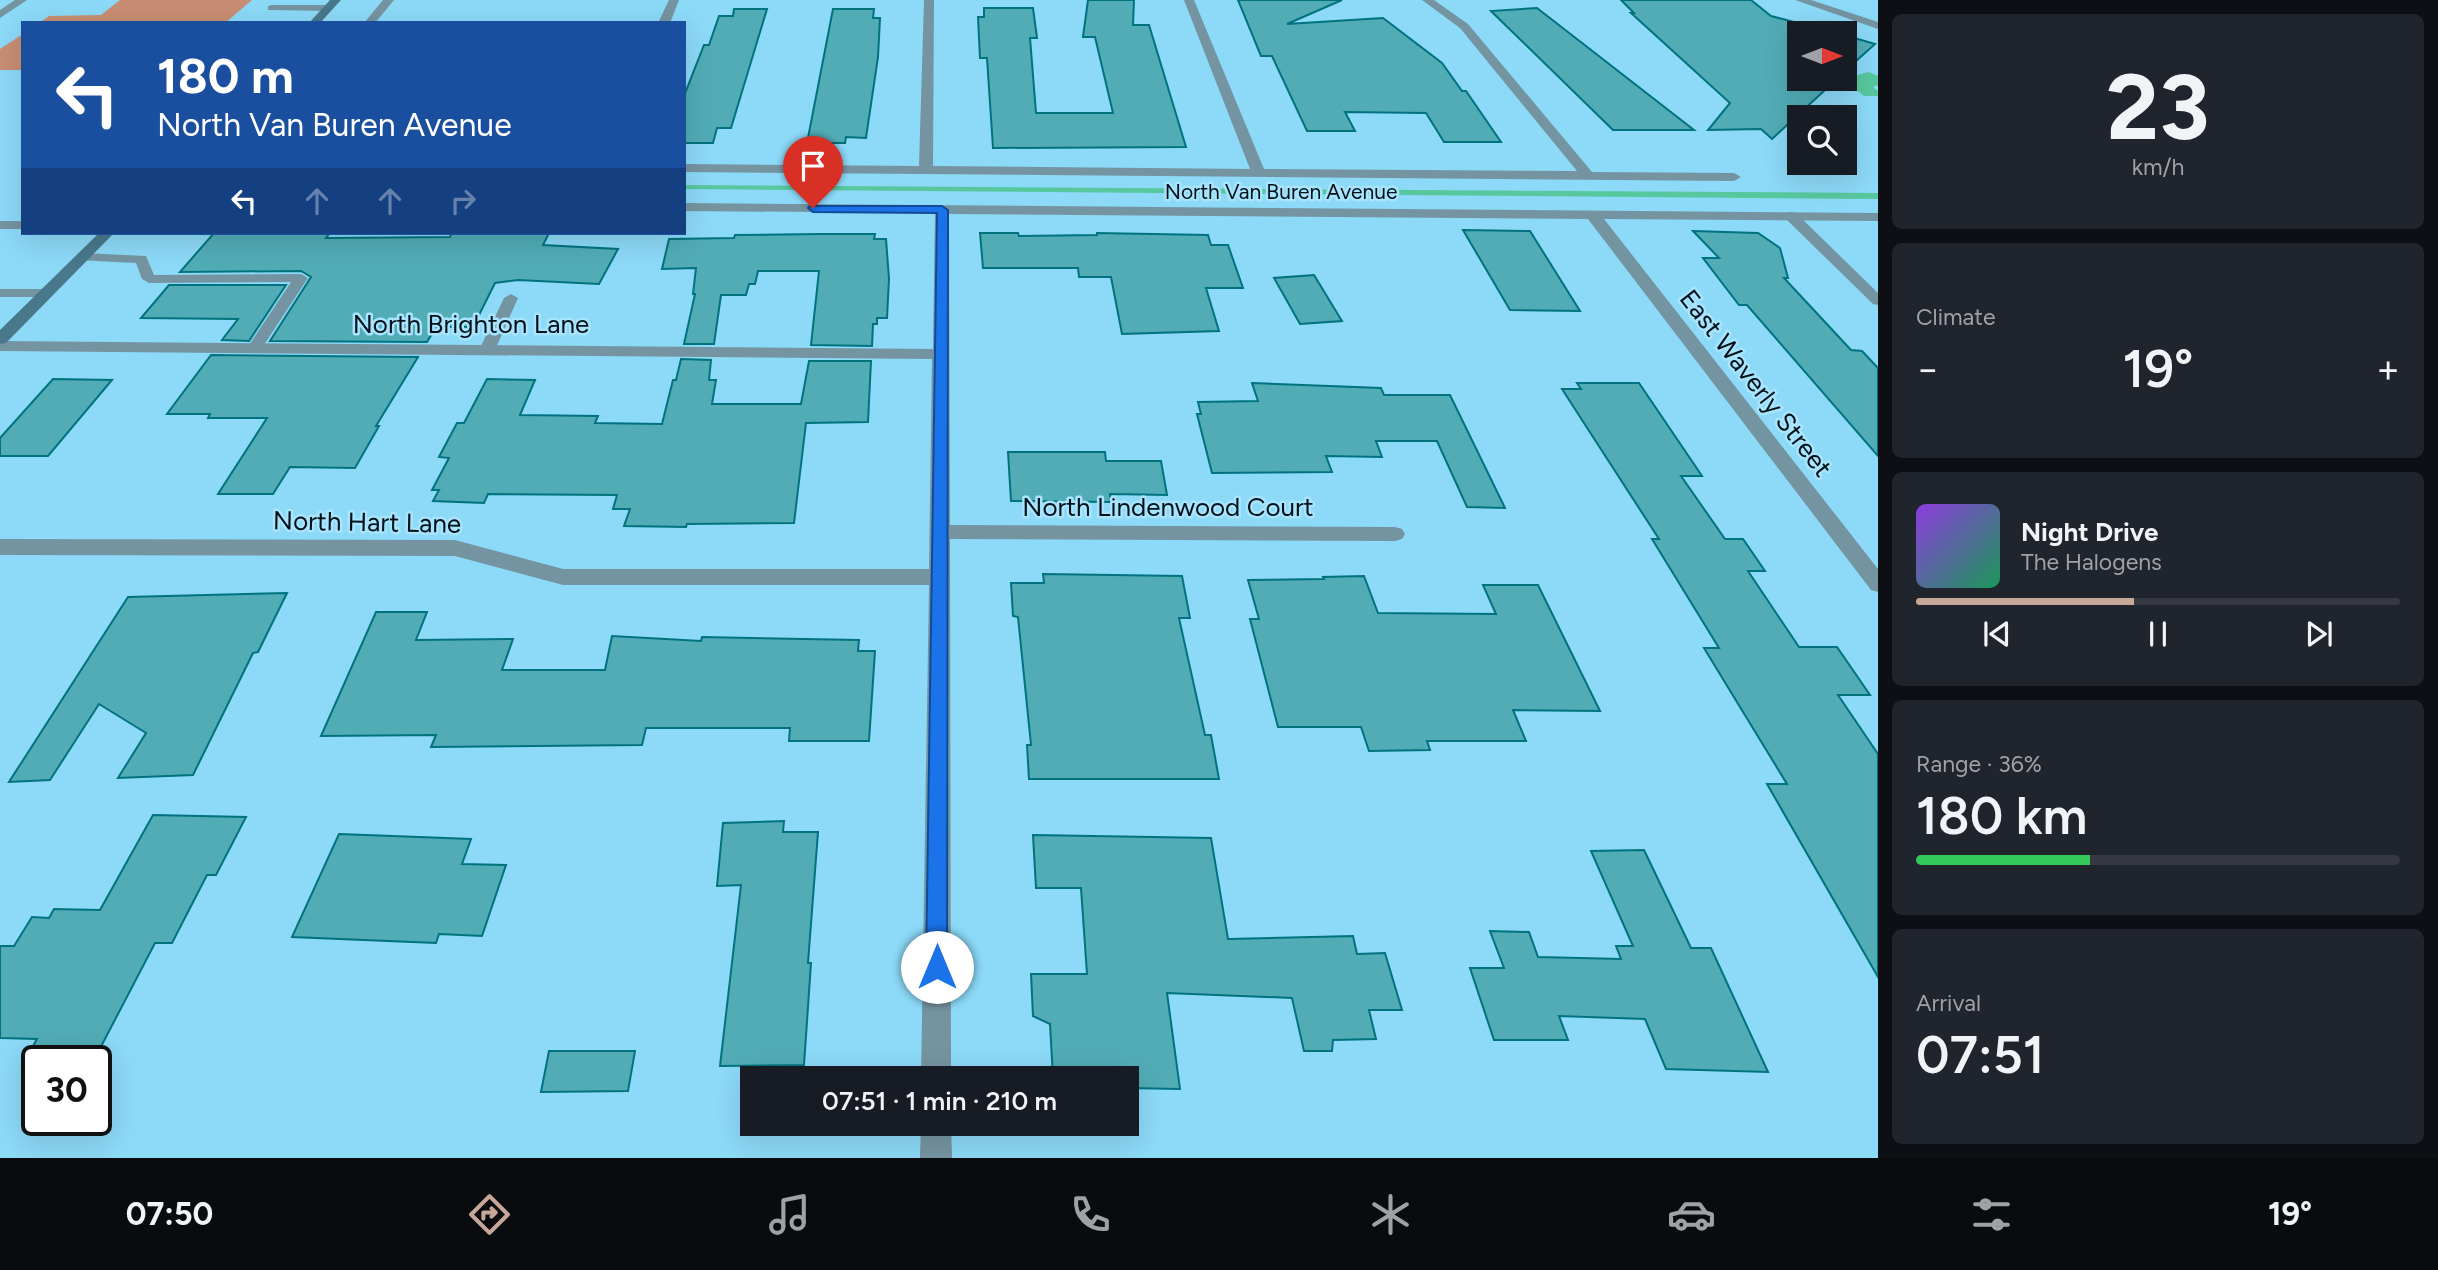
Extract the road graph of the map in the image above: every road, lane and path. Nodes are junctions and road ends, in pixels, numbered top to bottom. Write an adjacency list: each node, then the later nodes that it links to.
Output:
1 (22, 0): 10 (street)
2 (389, 0): 12 (street)
3 (674, 0): 13 (street)
4 (929, 0): 16 (street)
5 (1189, 0): 17 (street)
6 (1427, 0): 18 (street)
7 (1800, 0): 14 (street)
8 (332, 4): 9 (lane); 11 (street)
9 (272, 8)
10 (0, 15)
11 (316, 21)
12 (371, 21)
13 (665, 21)
14 (1873, 25)
15 (686, 168): 16 (street, North Van Buren Avenue)
16 (926, 169): 17 (street, North Van Buren Avenue)
17 (1258, 172): 18 (street, North Van Buren Avenue)
18 (1587, 175): 19 (street, North Van Buren Avenue)
19 (1734, 177)
20 (686, 207): 21 (street, North Van Buren Avenue)
21 (942, 210): 22 (street, North Van Buren Avenue); 37 (street)
22 (1592, 214): 23 (street, North Van Buren Avenue); 42 (street, East Waverly Street)
23 (1791, 216): 24 (street, North Van Buren Avenue); 32 (lane)
24 (1878, 217)
25 (0, 225): 26 (street)
26 (21, 225)
27 (105, 235): 28 (street)
28 (83, 257): 30 (street); 35 (lane)
29 (0, 293): 30 (lane)
30 (46, 293): 33 (street)
31 (511, 298): 36 (lane)
32 (1878, 301)
33 (0, 339)
34 (0, 346): 35 (street, North Brighton Lane)
35 (256, 348): 36 (street, North Brighton Lane)
36 (487, 350): 37 (street, North Brighton Lane)
37 (942, 354): 38 (street)
38 (941, 532): 39 (street, North Lindenwood Court); 41 (street)
39 (1395, 534)
40 (0, 547): 41 (street, North Hart Lane)
41 (939, 577): 43 (street)
42 (1878, 584)
43 (936, 1066)
44 (936, 1136): 45 (street)
45 (936, 1158)

